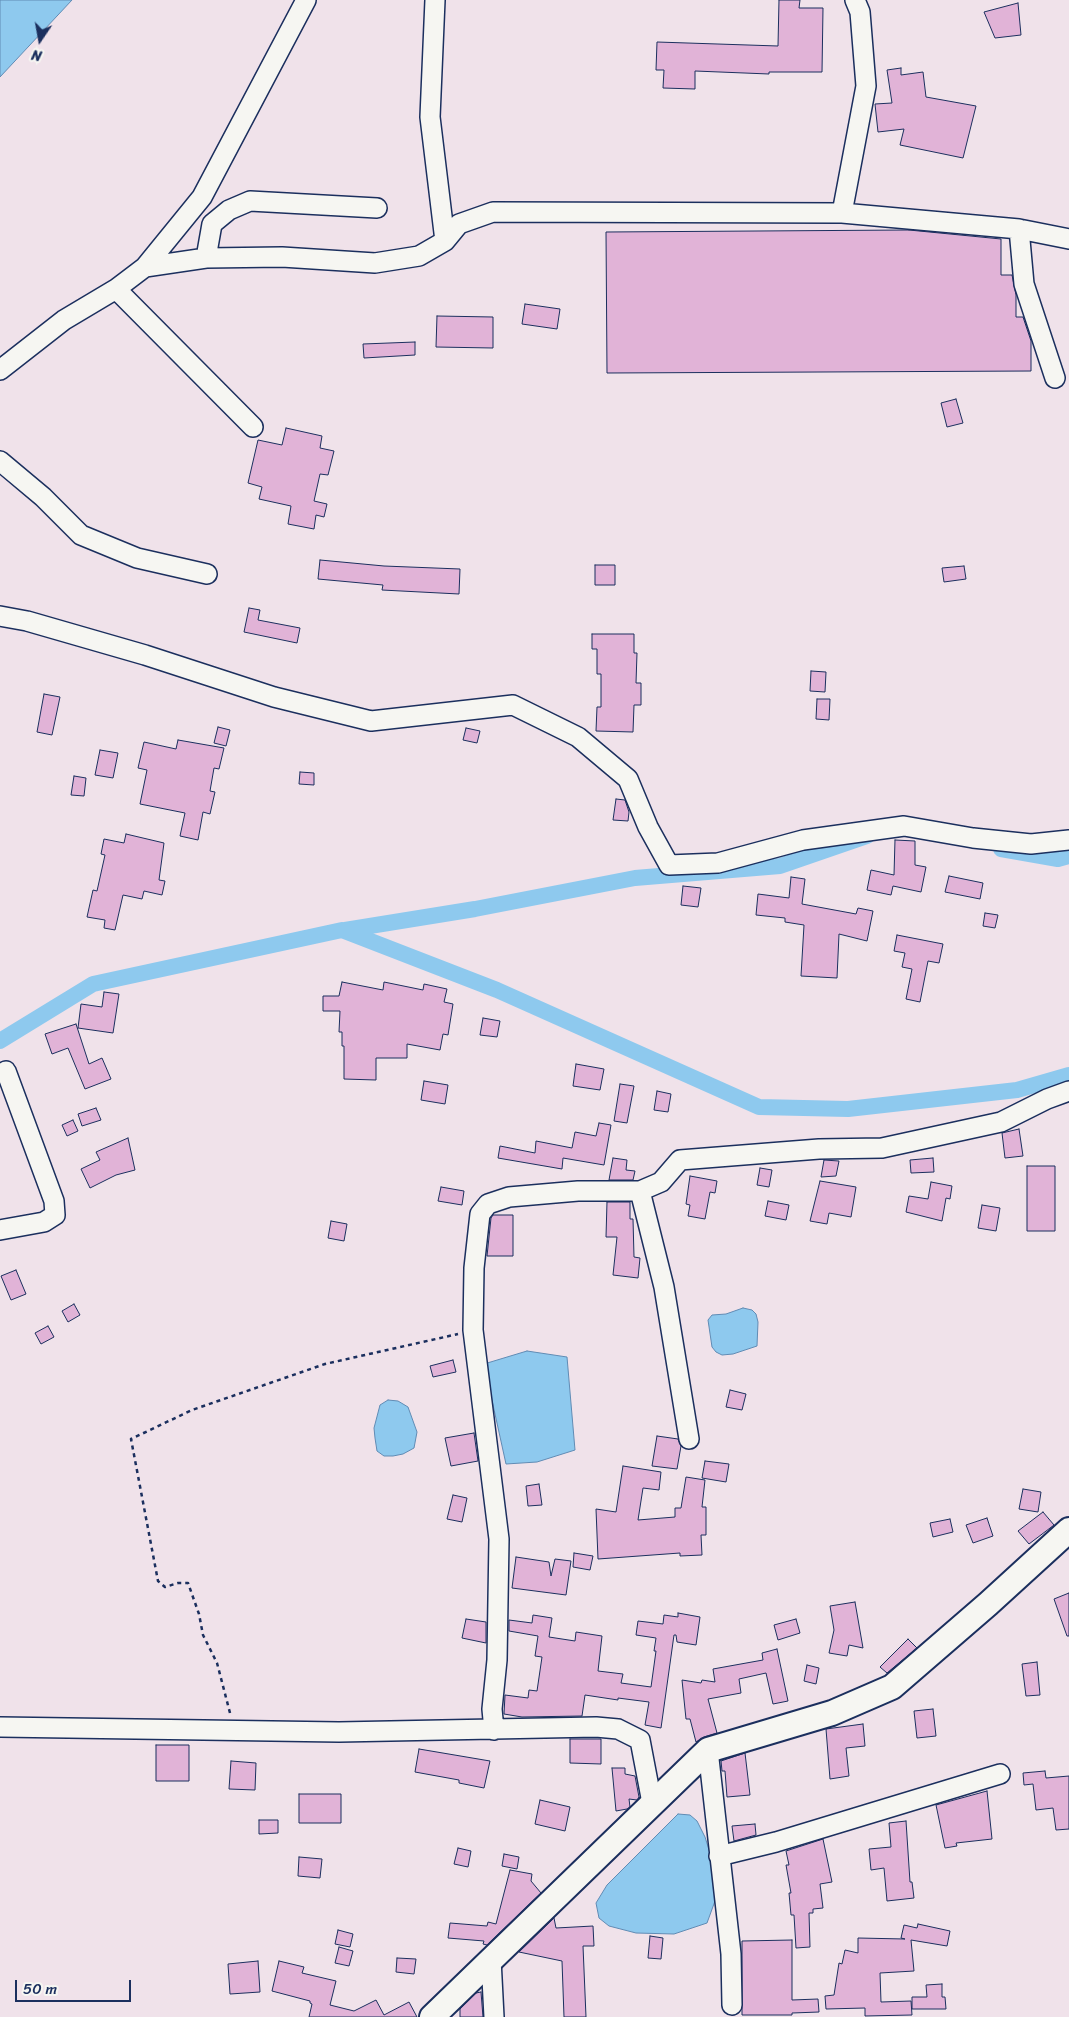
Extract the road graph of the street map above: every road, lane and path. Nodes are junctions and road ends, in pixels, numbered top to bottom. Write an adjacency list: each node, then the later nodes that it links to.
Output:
1 (306, 0): 10 (street)
2 (435, 0): 8 (street)
3 (856, 0): 5 (street)
4 (377, 208): 9 (street)
5 (842, 213): 6 (street); 8 (street)
6 (1019, 229): 7 (street); 13 (street)
7 (1069, 239)
8 (445, 241): 9 (street)
9 (206, 258): 10 (street)
10 (145, 267): 11 (street)
11 (116, 289): 12 (street); 14 (street)
12 (0, 370)
13 (1055, 378)
14 (253, 427)
15 (0, 461): 16 (street)
16 (207, 574)
17 (0, 616): 18 (street)
18 (1069, 840)
19 (6, 1071): 22 (street)
20 (1069, 1091): 21 (street)
21 (640, 1191): 23 (street); 24 (street)
22 (0, 1230)
23 (473, 1330): 27 (street); 28 (path)
24 (689, 1439)
25 (1069, 1530): 29 (main road)
26 (0, 1727): 28 (street)
27 (494, 1730): 28 (street); 31 (street)
28 (235, 1732)
29 (708, 1750): 31 (main road); 32 (street)
30 (1000, 1774): 32 (street)
31 (652, 1803): 33 (main road)
32 (719, 1856): 34 (street)
33 (491, 1959): 35 (main road); 36 (street)
34 (732, 2005)
35 (432, 2017)
36 (494, 2017)

